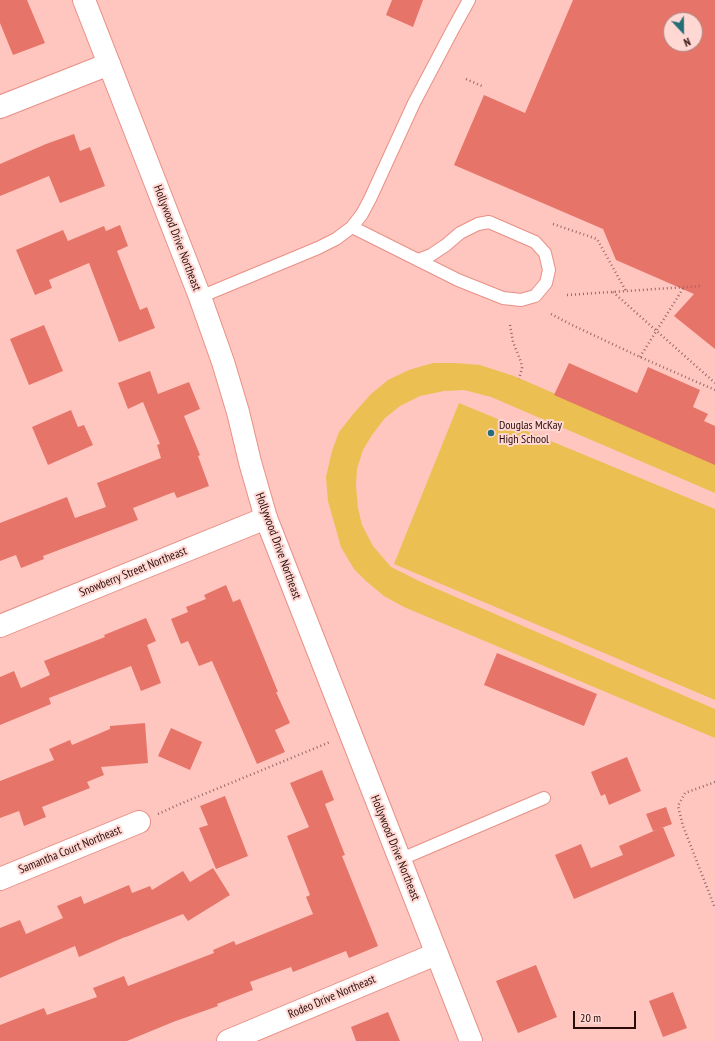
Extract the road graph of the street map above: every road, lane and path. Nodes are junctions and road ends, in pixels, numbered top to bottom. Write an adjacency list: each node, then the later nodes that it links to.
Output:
1 (84, 0): 3 (street, Hollywood Drive Northeast)
2 (469, 0): 8 (lane)
3 (109, 64): 6 (street); 15 (street, Hollywood Drive Northeast)
4 (466, 79): 5 (path)
5 (484, 87)
6 (0, 107)
7 (553, 224): 12 (path)
8 (352, 227): 9 (lane); 15 (lane)
9 (418, 260): 9 (lane)
10 (701, 286): 11 (path)
11 (684, 287): 12 (path); 18 (path)
12 (626, 291): 13 (path)
13 (613, 292): 14 (path); 18 (path)
14 (567, 295)
15 (200, 298): 23 (street, Hollywood Drive Northeast)
16 (551, 314): 19 (path)
17 (510, 324): 20 (path)
18 (656, 331): 19 (path); 21 (path)
19 (640, 357): 22 (path)
20 (519, 379)
21 (715, 383)
22 (715, 390)
23 (266, 518): 24 (street, Snowberry Street Northeast); 25 (street, Hollywood Drive Northeast)
24 (0, 626)
25 (350, 734): 28 (path); 29 (street, Hollywood Drive Northeast)
26 (715, 782): 31 (path)
27 (544, 798): 29 (lane)
28 (139, 822): 30 (street, Samantha Court Northeast)
29 (399, 860): 32 (street, Hollywood Drive Northeast)
30 (0, 879)
31 (715, 908)
32 (436, 954): 33 (street, Rodeo Drive Northeast); 34 (street, Hollywood Drive Northeast)
33 (228, 1041)
34 (470, 1041)

